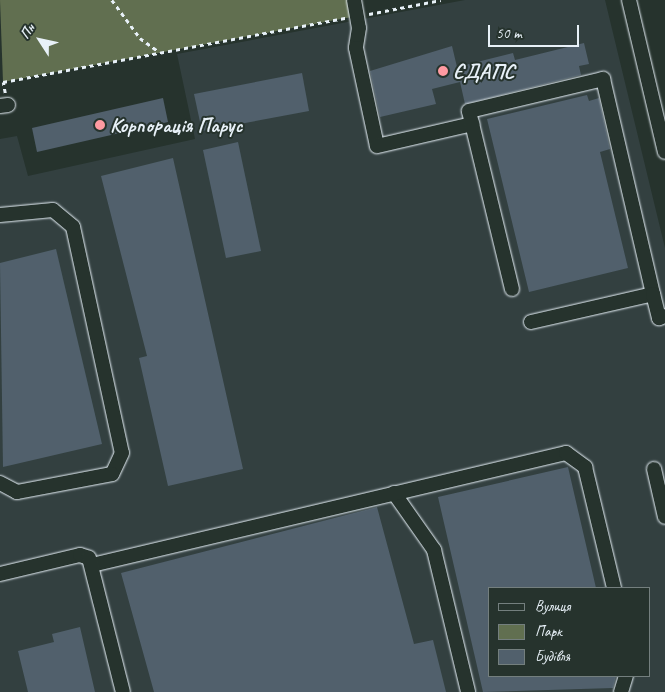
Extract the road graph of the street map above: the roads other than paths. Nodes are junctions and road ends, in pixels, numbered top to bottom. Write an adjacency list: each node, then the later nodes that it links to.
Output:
1 (354, 0): 3 (street)
2 (629, 0): 4 (street)
3 (472, 124): 6 (street); 7 (street)
4 (665, 152)
5 (0, 215): 11 (street)
6 (512, 289)
7 (654, 294): 8 (street); 9 (street)
8 (665, 316)
9 (531, 322)
10 (654, 469): 13 (street)
11 (0, 483)
12 (394, 493): 14 (street); 16 (street); 19 (street)
13 (665, 517)
14 (92, 565): 15 (street); 18 (street)
15 (0, 574)
16 (614, 587)
17 (626, 677): 20 (street)
18 (123, 692)
19 (468, 692)
20 (621, 692)

